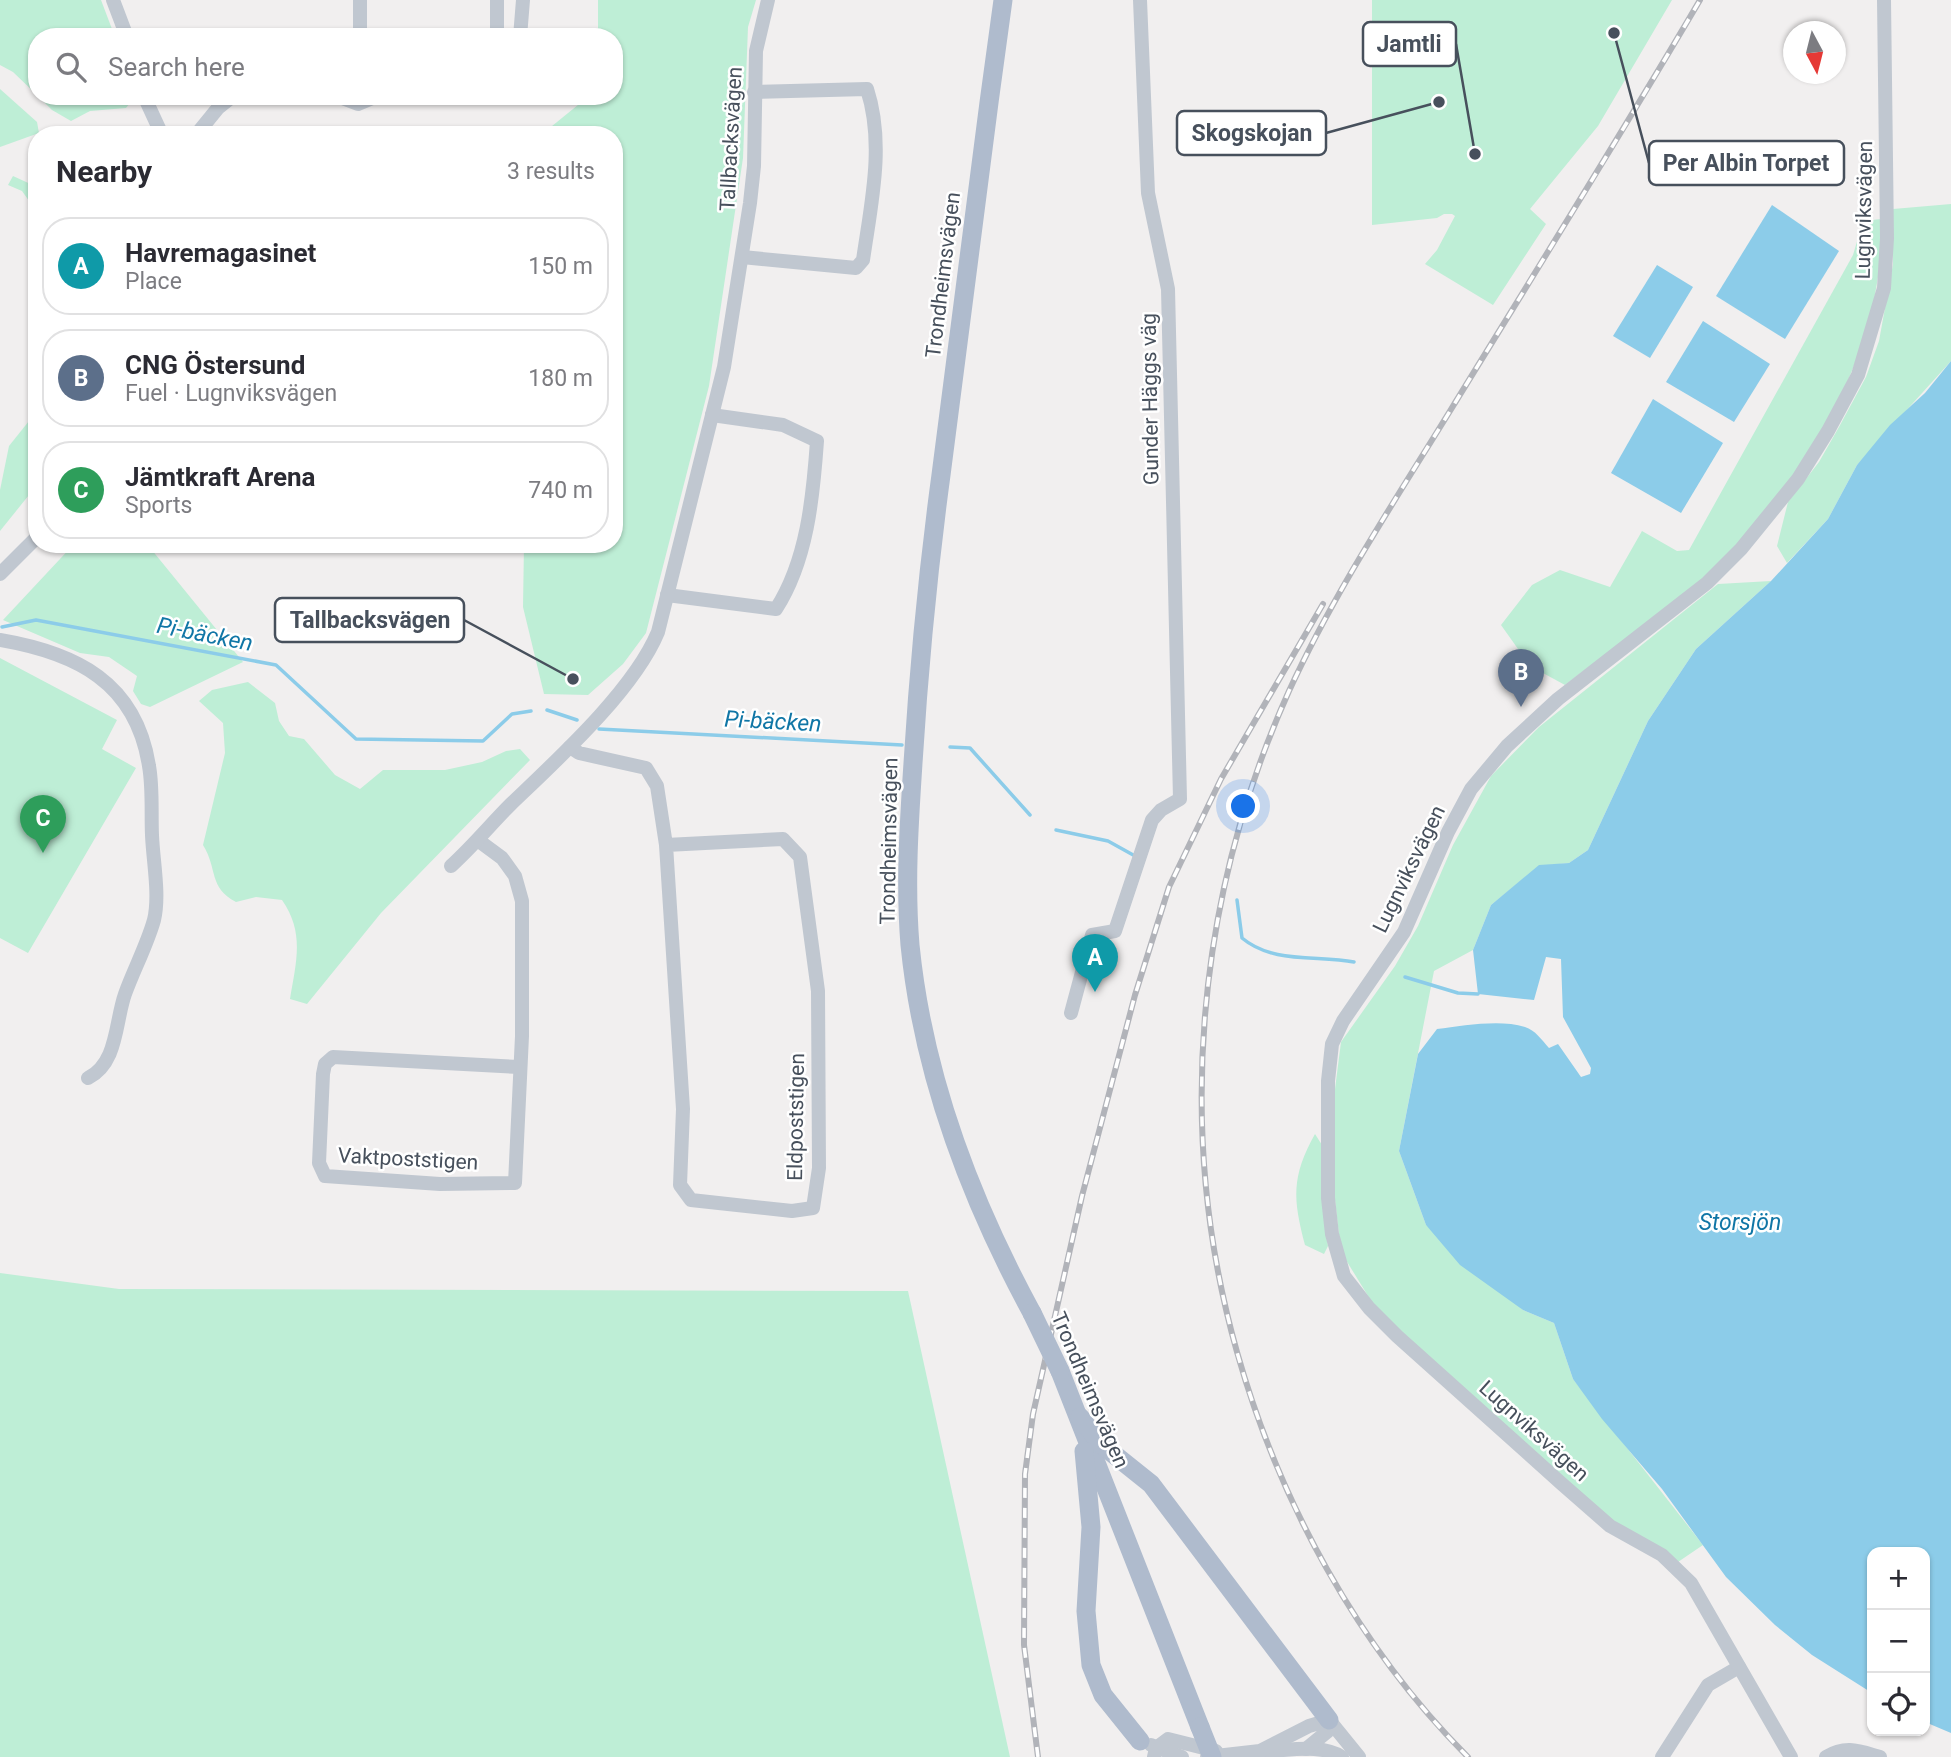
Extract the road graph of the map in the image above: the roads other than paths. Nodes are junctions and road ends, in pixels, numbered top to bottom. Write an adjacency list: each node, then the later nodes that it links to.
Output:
1 (113, 0): 9 (street)
2 (360, 0): 10 (street)
3 (496, 0): 11 (street)
4 (523, 0): 12 (street)
5 (768, 0): 13 (street, Tallbacksvägen)
6 (1003, 0): 31 (main road, Trondheimsvägen, bridge)
7 (1140, 0): 28 (street, Gunder Häggs väg)
8 (1884, 0): 32 (street, Lugnviksvägen)
9 (124, 28)
10 (360, 28)
11 (497, 28)
12 (521, 28)
13 (754, 92): 18 (street, Tallbacksvägen); 18 (street)
14 (148, 105): 16 (street)
15 (221, 105): 17 (street)
16 (158, 126)
17 (203, 126)
18 (742, 257): 19 (street, Tallbacksvägen)
19 (712, 415): 22 (street, Tallbacksvägen); 22 (street)
20 (28, 546): 21 (street)
21 (0, 574)
22 (667, 595): 24 (street, Tallbacksvägen)
23 (0, 640): 30 (street)
24 (574, 750): 25 (street, Tallbacksvägen); 26 (street, Eldpoststigen)
25 (479, 841): 27 (street, Tallbacksvägen); 29 (street, Vaktpoststigen)
26 (666, 845): 26 (street, Eldpoststigen)
27 (451, 866)
28 (1070, 1013)
29 (519, 1066): 29 (street, Vaktpoststigen)
30 (88, 1078)
31 (1078, 1411): 33 (main road); 35 (main road); 39 (main road, Trondheimsvägen, bridge)
32 (1739, 1667): 42 (street); 43 (street, Lugnviksvägen)
33 (1329, 1720): 34 (street); 36 (street); 41 (street)
34 (1306, 1749): 36 (street); 40 (street)
35 (1149, 1751): 37 (street); 38 (street)
36 (1260, 1751): 37 (street)
37 (1234, 1753): 39 (street)
38 (1182, 1757)
39 (1209, 1757)
40 (1342, 1757)
41 (1359, 1757)
42 (1662, 1757)
43 (1791, 1757)
44 (1826, 1757): 45 (street)
45 (1880, 1757)

